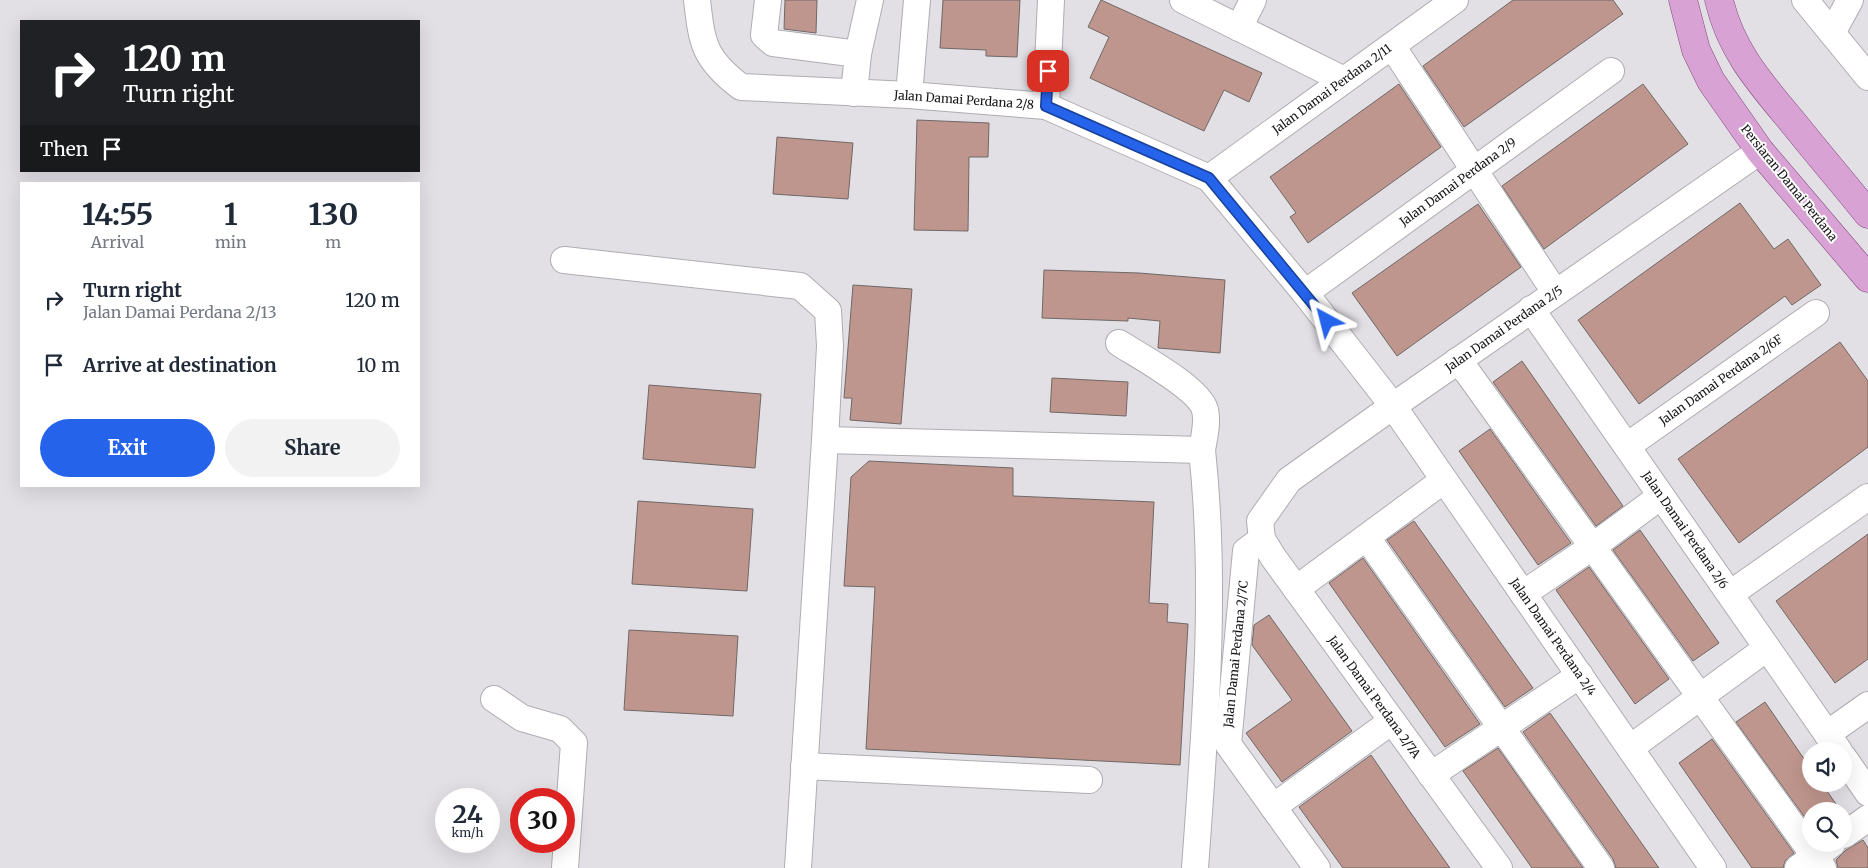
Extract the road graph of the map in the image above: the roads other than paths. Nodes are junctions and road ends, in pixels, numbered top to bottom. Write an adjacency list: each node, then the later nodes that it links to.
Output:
1 (697, 0): 20 (street, Jalan Damai Perdana 2/8)
2 (768, 0): 16 (street)
3 (870, 0): 16 (street)
4 (918, 0): 21 (street)
5 (1051, 0): 22 (street)
6 (1183, 0): 13 (street)
7 (1253, 0): 13 (street)
8 (1455, 0): 15 (street, Jalan Damai Perdana 2/11)
9 (1683, 0): 23 (main road, Persiaran Damai Perdana)
10 (1719, 0): 26 (main road)
11 (1805, 0): 14 (street)
12 (1850, 0): 14 (street)
13 (1239, 28): 19 (street)
14 (1832, 33): 18 (street)
15 (1392, 46): 19 (street, Jalan Damai Perdana 2/11); 24 (street)
16 (858, 54): 20 (street)
17 (1611, 71): 24 (street, Jalan Damai Perdana 2/9)
18 (1868, 76)
19 (1344, 80): 25 (street, Jalan Damai Perdana 2/11)
20 (854, 93): 21 (street, Jalan Damai Perdana 2/8)
21 (909, 95): 22 (street, Jalan Damai Perdana 2/8)
22 (1046, 106): 25 (street, Jalan Damai Perdana 2/8)
23 (1760, 151): 28 (main road, Persiaran Damai Perdana); 29 (street, Jalan Damai Perdana 2/5)
24 (1474, 170): 29 (street); 30 (street, Jalan Damai Perdana 2/9)
25 (1209, 178): 30 (street, Jalan Damai Perdana 2/8)
26 (1868, 214)
27 (564, 260): 36 (street)
28 (1868, 278)
29 (1555, 292): 31 (street, Jalan Damai Perdana 2/5)
30 (1305, 293): 35 (street, Jalan Damai Perdana 2/8)
31 (1531, 309): 34 (street, Jalan Damai Perdana 2/5); 37 (street, Jalan Damai Perdana 2/6)
32 (1816, 313): 37 (street, Jalan Damai Perdana 2/6F)
33 (1119, 343): 38 (street)
34 (1457, 361): 35 (street, Jalan Damai Perdana 2/5); 44 (street)
35 (1393, 406): 39 (street, Jalan Damai Perdana 2/4); 42 (street, Jalan Damai Perdana 2/5)
36 (825, 440): 38 (street); 58 (street)
37 (1627, 446): 40 (street, Jalan Damai Perdana 2/6)
38 (1202, 450): 69 (street)
39 (1444, 480): 43 (street); 46 (street, Jalan Damai Perdana 2/4)
40 (1661, 496): 44 (street); 47 (street, Jalan Damai Perdana 2/6)
41 (1868, 497): 47 (street)
42 (1261, 530): 45 (street, Jalan Damai Perdana 2/7A); 63 (street, Jalan Damai Perdana 2/7C)
43 (1367, 538): 45 (street); 54 (street)
44 (1592, 547): 46 (street); 50 (street)
45 (1296, 589): 53 (street, Jalan Damai Perdana 2/7A)
46 (1523, 594): 49 (street, Jalan Damai Perdana 2/4)
47 (1730, 594): 48 (street, Jalan Damai Perdana 2/6)
48 (1767, 648): 50 (street); 55 (street, Jalan Damai Perdana 2/6)
49 (1580, 675): 54 (street); 57 (street, Jalan Damai Perdana 2/4)
50 (1699, 696): 57 (street); 66 (street)
51 (494, 699): 67 (street)
52 (1868, 705): 56 (street)
53 (1392, 721): 60 (street, Jalan Damai Perdana 2/7A); 63 (street)
54 (1502, 727): 60 (street); 72 (street)
55 (1832, 742)
56 (1834, 742)
57 (1630, 748): 73 (street, Jalan Damai Perdana 2/4)
58 (804, 766): 61 (street); 68 (street)
59 (1852, 770): 62 (street)
60 (1431, 775): 71 (street, Jalan Damai Perdana 2/7A)
61 (1089, 780)
62 (1868, 793)
63 (1273, 807): 70 (street, Jalan Damai Perdana 2/7C)
64 (1868, 818): 65 (street)
65 (1852, 829)
66 (1817, 859)
67 (565, 868)
68 (798, 868)
69 (1195, 868)
70 (1317, 868)
71 (1498, 868)
72 (1601, 868)
73 (1713, 868)

